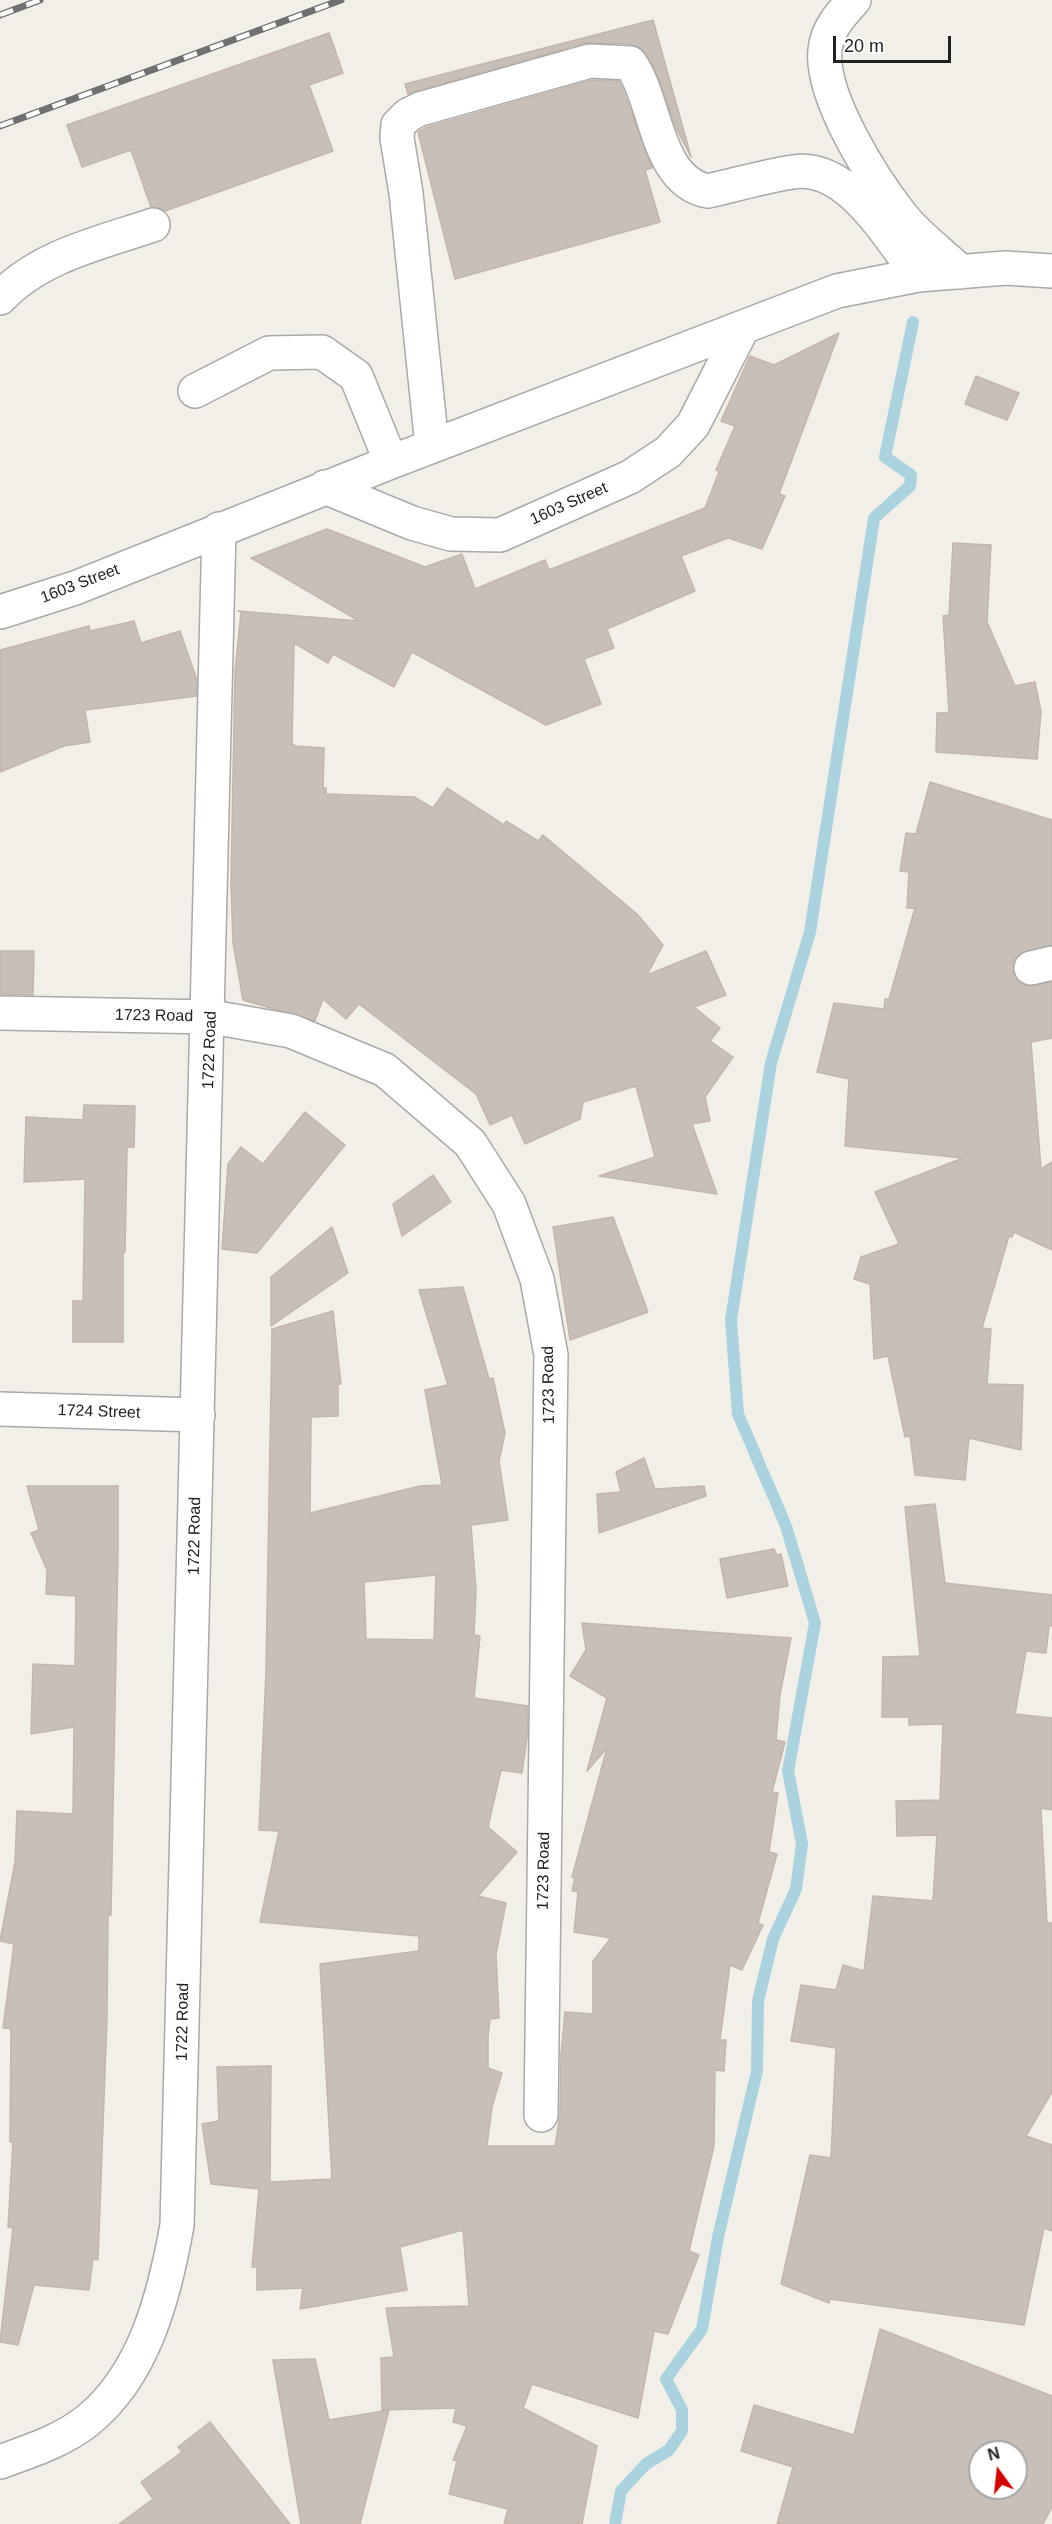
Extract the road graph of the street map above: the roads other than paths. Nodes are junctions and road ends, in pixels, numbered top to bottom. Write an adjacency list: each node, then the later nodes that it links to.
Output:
1 (855, 0): 4 (street)
2 (153, 225): 6 (street)
3 (1052, 271): 4 (street, 1603 Street)
4 (961, 272): 5 (street, 1603 Street)
5 (918, 275): 7 (street, 1603 Street); 9 (street)
6 (0, 298)
7 (743, 327): 9 (street, 1603 Street); 11 (street, 1603 Street)
8 (195, 391): 10 (street)
9 (432, 446): 10 (street, 1603 Street)
10 (391, 462): 11 (street, 1603 Street)
11 (325, 487): 12 (street, 1603 Street)
12 (219, 529): 13 (street, 1603 Street); 15 (street, 1722 Road)
13 (0, 612)
14 (0, 1012): 15 (street, 1723 Road)
15 (212, 1017): 17 (street, 1722 Road); 18 (street, 1723 Road)
16 (0, 1409): 17 (street, 1724 Street)
17 (198, 1415): 19 (street, 1722 Road)
18 (541, 2115)
19 (0, 2462)

